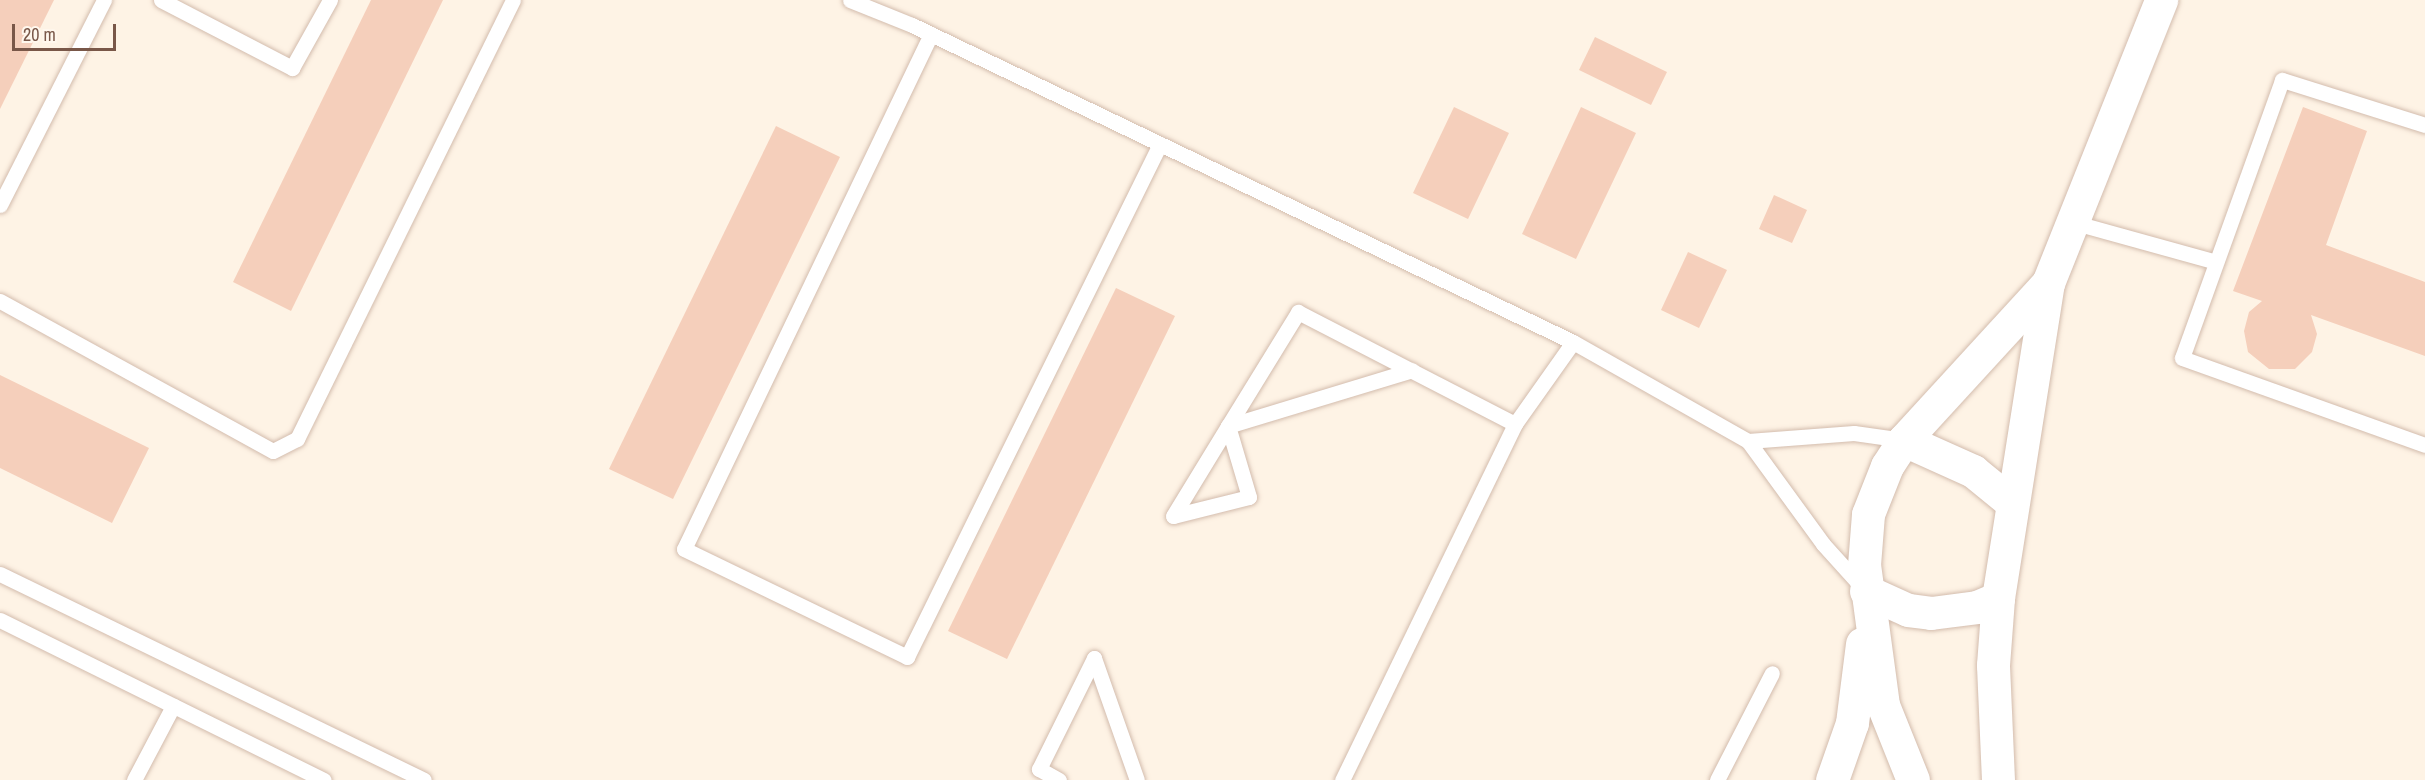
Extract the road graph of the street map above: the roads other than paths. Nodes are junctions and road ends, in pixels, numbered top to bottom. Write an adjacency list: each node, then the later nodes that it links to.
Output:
1 (104, 0): 10 (lane)
2 (160, 0): 3 (lane)
3 (330, 0)
4 (513, 0): 14 (lane)
5 (850, 0): 7 (lane)
6 (2161, 0): 11 (main road)
7 (931, 34): 9 (lane); 9 (lane)
8 (2425, 125): 12 (lane)
9 (1160, 144): 15 (lane)
10 (0, 205)
11 (2072, 222): 12 (lane); 13 (main road)
12 (2216, 261): 21 (lane)
13 (2048, 283): 19 (main road); 22 (main road)
14 (0, 302)
15 (1573, 342): 17 (lane); 20 (lane)
16 (1412, 370): 17 (lane); 18 (lane); 18 (lane)
17 (1515, 424): 34 (lane)
18 (1228, 426): 18 (lane)
19 (1904, 440): 20 (lane); 22 (main road); 24 (main road)
20 (1748, 441): 24 (lane)
21 (2425, 445)
22 (2011, 502): 25 (main road)
23 (0, 574): 31 (lane)
24 (1866, 591): 25 (main road); 36 (main road); 37 (main road)
25 (1998, 598): 38 (main road)
26 (0, 620): 28 (lane)
27 (1772, 673): 35 (lane)
28 (173, 706): 29 (lane); 30 (lane)
29 (134, 780)
30 (324, 780)
31 (424, 780)
32 (1059, 780): 33 (lane)
33 (1137, 780)
34 (1342, 780)
35 (1717, 780)
36 (1832, 780)
37 (1913, 780)
38 (1998, 780)

